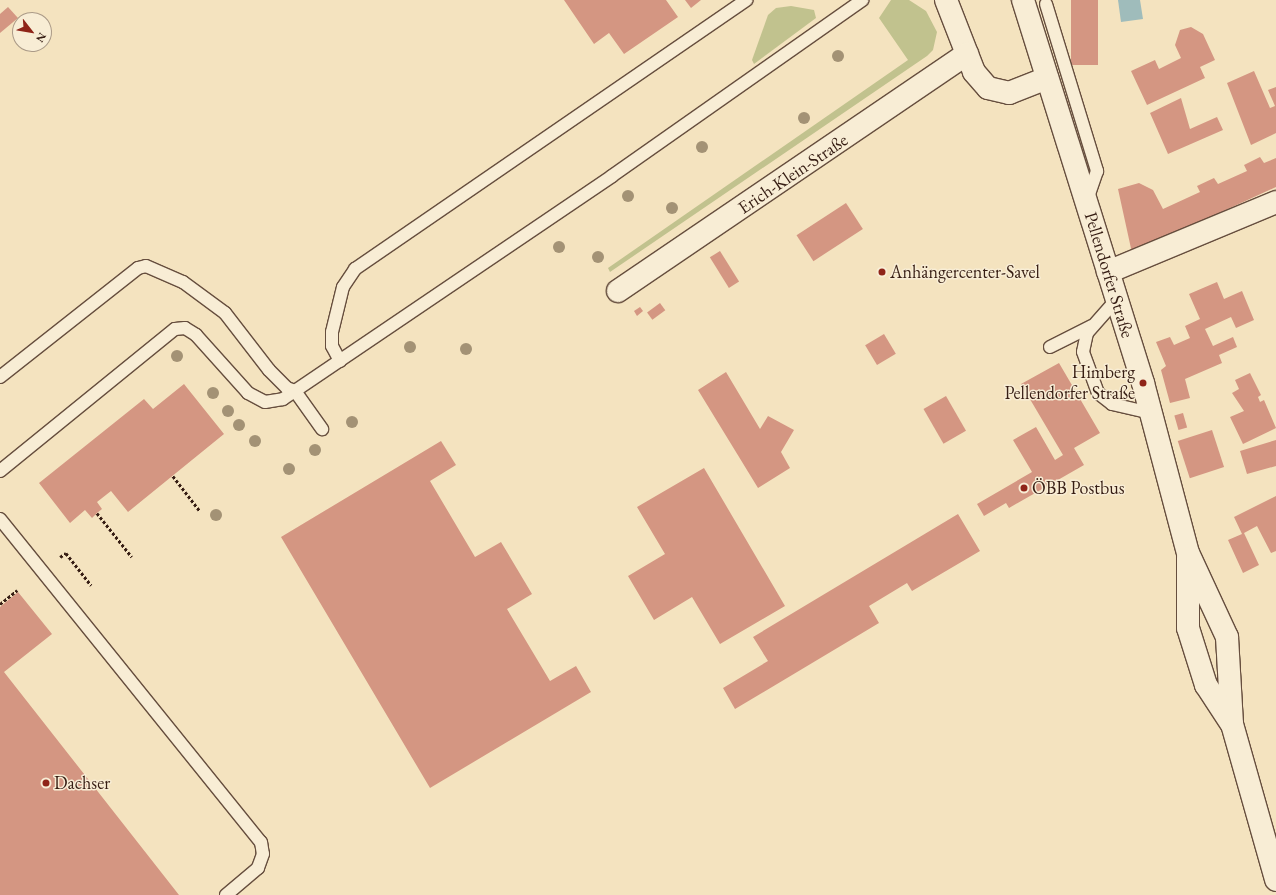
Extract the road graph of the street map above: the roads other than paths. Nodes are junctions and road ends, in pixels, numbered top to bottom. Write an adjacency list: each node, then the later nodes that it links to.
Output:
1 (746, 0): 16 (lane)
2 (862, 0): 5 (lane)
3 (946, 0): 7 (street)
4 (1023, 0): 8 (street, Pellendorfer Straße)
5 (848, 4): 16 (lane)
6 (1046, 4): 10 (lane)
7 (967, 54): 8 (street); 12 (street, Erich-Klein-Straße)
8 (1047, 78): 10 (street, Pellendorfer Straße)
9 (1276, 202): 11 (street)
10 (1086, 203): 11 (street, Pellendorfer Straße)
11 (1108, 272): 13 (street, Pellendorfer Straße)
12 (618, 291)
13 (1117, 299): 14 (lane); 19 (street, Pellendorfer Straße)
14 (1093, 326): 15 (lane); 19 (lane)
15 (1050, 347)
16 (340, 361): 18 (lane)
17 (0, 377): 18 (lane)
18 (295, 391): 20 (lane); 21 (lane)
19 (1151, 413): 23 (street, Pellendorfer Straße)
20 (322, 429)
21 (0, 471)
22 (0, 519): 26 (lane)
23 (1188, 553): 24 (street, Pellendorfer Straße); 24 (street, Pellendorfer Straße)
24 (1232, 724): 25 (street, Pellendorfer Straße)
25 (1276, 880)
26 (226, 895)

